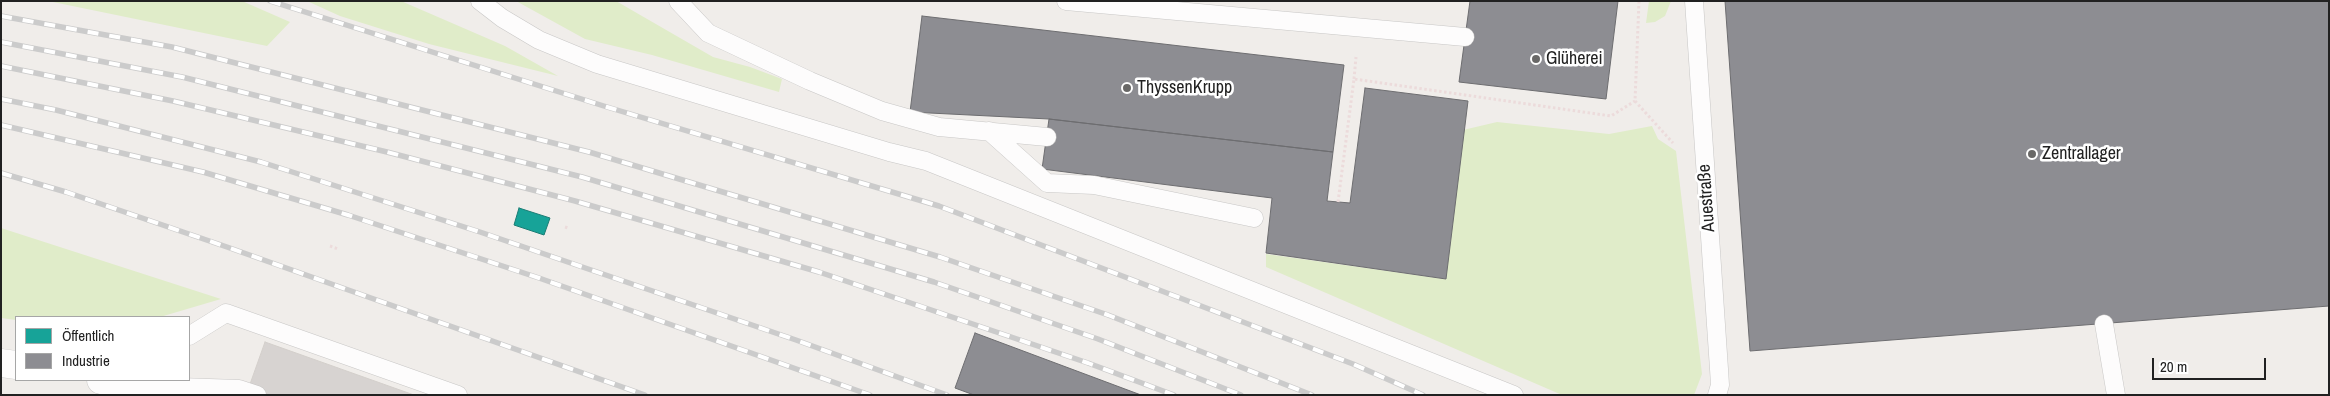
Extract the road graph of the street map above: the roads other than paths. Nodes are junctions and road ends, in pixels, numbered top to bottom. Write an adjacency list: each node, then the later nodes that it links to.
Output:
1 (480, 1): 9 (lane)
2 (678, 1): 6 (lane)
3 (1066, 1): 5 (lane)
4 (1694, 1): 20 (lane, Auestraße)
5 (1465, 37)
6 (989, 131): 7 (lane); 8 (lane)
7 (1046, 137)
8 (1048, 183): 9 (lane); 10 (lane)
9 (1058, 212): 19 (lane)
10 (1254, 218)
11 (2104, 324): 21 (lane)
12 (190, 335): 18 (lane)
13 (1, 363): 14 (street)
14 (15, 365)
15 (117, 382): 16 (street); 17 (lane)
16 (162, 395)
17 (257, 395)
18 (458, 395)
19 (1514, 395)
20 (1717, 395)
21 (2116, 395)

